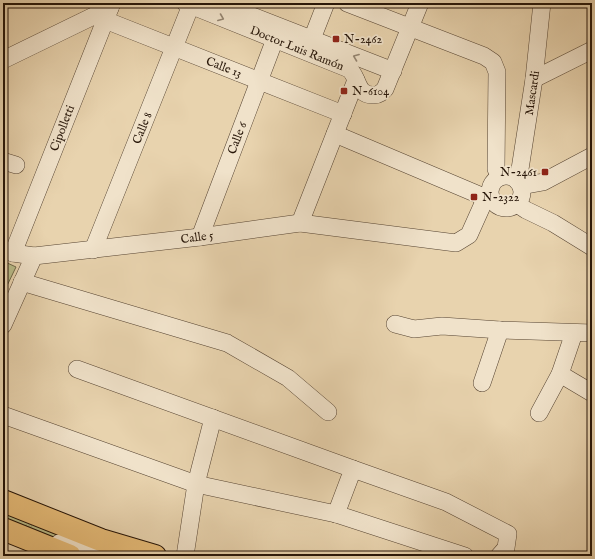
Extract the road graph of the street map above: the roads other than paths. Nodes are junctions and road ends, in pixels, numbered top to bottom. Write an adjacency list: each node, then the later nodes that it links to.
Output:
1 (326, 3): 10 (street)
2 (347, 3): 8 (street)
3 (420, 3): 8 (street)
4 (542, 3): 15 (street, Mascardi)
5 (188, 4): 9 (street, Doctor Luis Ramón, one-way to 9); 11 (street, Calle 8)
6 (227, 4): 10 (street, Doctor Luis Ramón)
7 (109, 10): 11 (street, Calle 13); 13 (street); 29 (street, Cipolletti)
8 (410, 27): 14 (street); 21 (street)
9 (274, 39): 16 (street, Doctor Luis Ramón); 17 (street, Calle 6)
10 (312, 39): 14 (street, Doctor Luis Ramón, one-way to 10)
11 (174, 47): 17 (street, Calle 13); 28 (street, Calle 8)
12 (592, 50): 15 (street)
13 (3, 60)
14 (393, 71): 16 (street, Doctor Luis Ramón)
15 (534, 79): 22 (street, Mascardi)
16 (356, 80): 18 (street)
17 (259, 81): 18 (street, Calle 13); 26 (street, Calle 6)
18 (343, 114): 19 (street)
19 (335, 134): 23 (street); 25 (street)
20 (592, 156): 22 (street)
21 (500, 177): 22 (street); 23 (street)
22 (519, 184): 24 (street)
23 (488, 198): 24 (street); 25 (street, Calle 5)
24 (516, 204): 27 (street)
25 (300, 223): 26 (street, Calle 5)
26 (200, 237): 28 (street, Calle 5)
27 (592, 247)
28 (93, 250): 30 (street, Calle 5)
29 (8, 251): 30 (street)
30 (34, 256): 31 (street)
31 (22, 282): 33 (street); 41 (street)
32 (395, 324): 34 (street)
33 (3, 325)
34 (500, 330): 35 (street); 39 (street)
35 (574, 333): 36 (street); 38 (street)
36 (592, 333)
37 (77, 369): 44 (street)
38 (560, 374): 40 (street); 42 (street)
39 (482, 383)
40 (592, 393)
41 (328, 412)
42 (539, 413)
43 (3, 415): 46 (street)
44 (213, 418): 45 (street); 46 (street)
45 (353, 470): 49 (street); 58 (street)
46 (196, 484): 49 (street); 56 (street)
47 (3, 501): 55 (main road)
48 (3, 510): 54 (street)
49 (336, 514): 57 (street)
50 (3, 520): 53 (street)
51 (3, 529): 52 (main road)
52 (70, 556)
53 (93, 556)
54 (124, 556)
55 (155, 556)
56 (185, 556)
57 (465, 556)
58 (499, 556)

